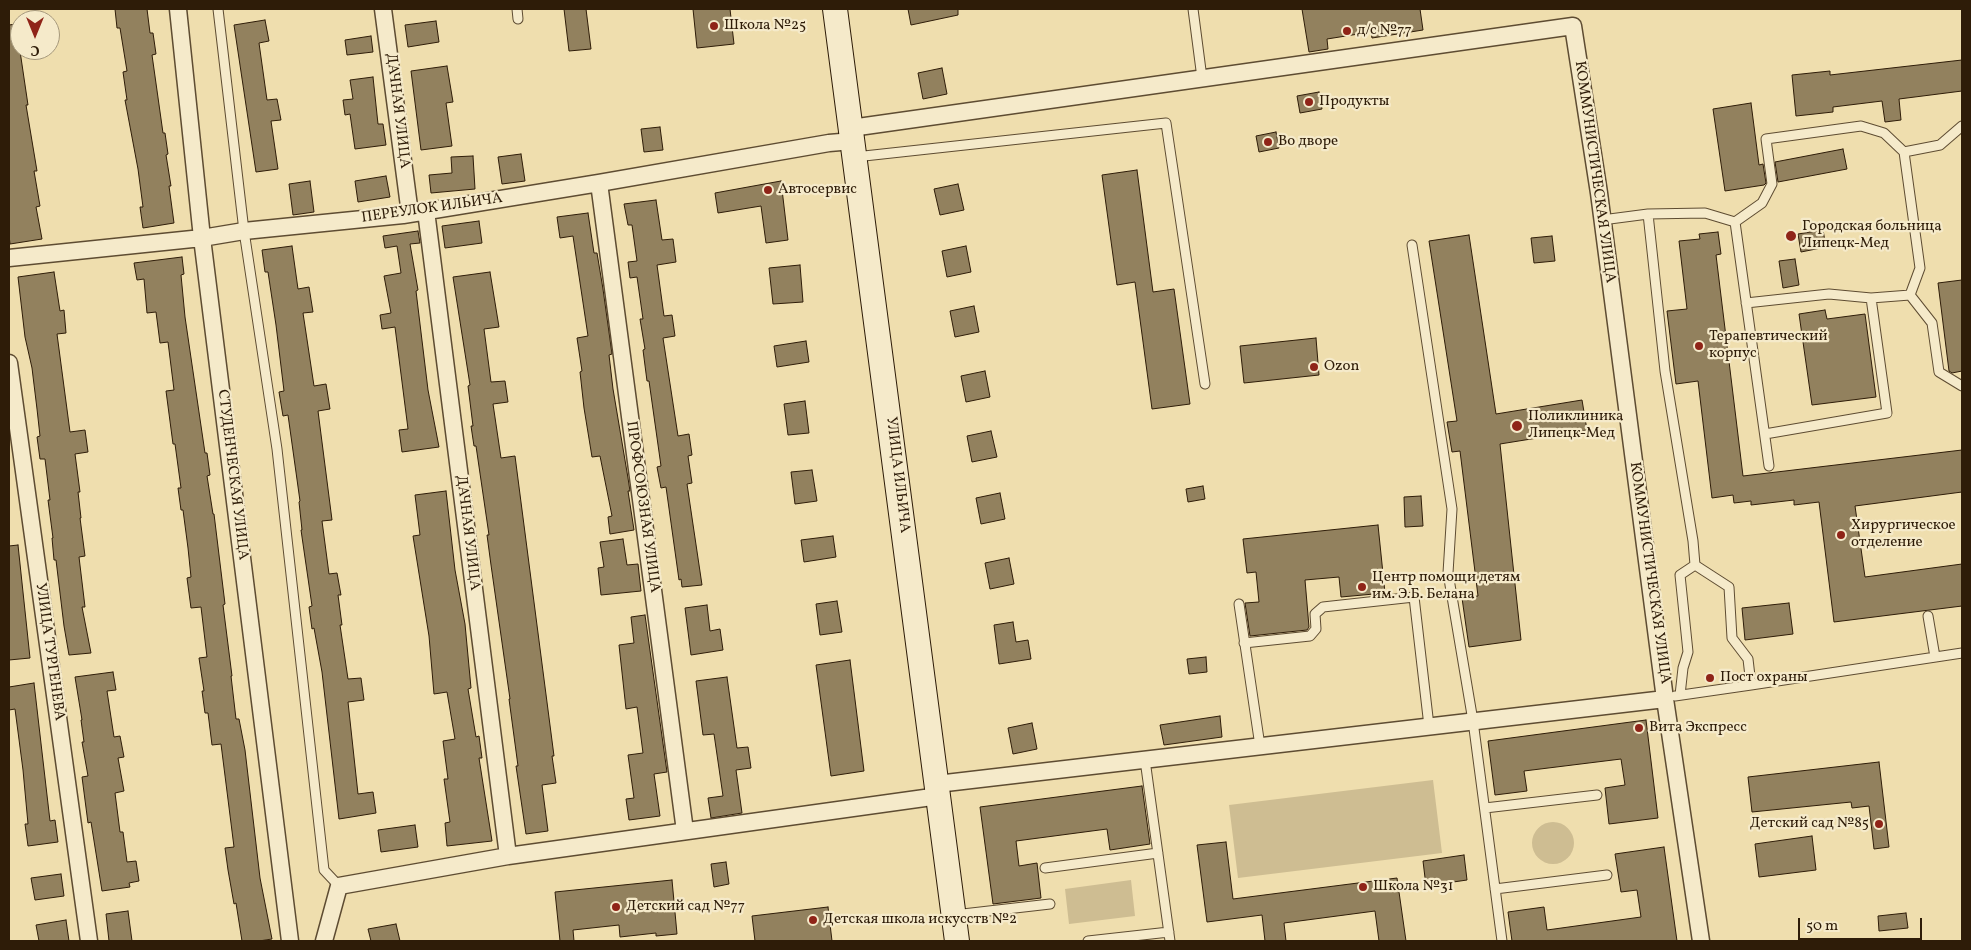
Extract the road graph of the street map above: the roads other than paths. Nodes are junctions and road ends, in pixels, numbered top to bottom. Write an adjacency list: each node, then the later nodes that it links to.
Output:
1 (178, 9): 19 (street, СТУДЕНЧЕСКАЯ УЛИЦА)
2 (218, 9): 18 (lane)
3 (383, 9): 14 (street, ДАЧНАЯ УЛИЦА)
4 (517, 9): 7 (lane)
5 (835, 9): 11 (street, УЛИЦА ИЛЬИЧА)
6 (1193, 9): 9 (lane)
7 (518, 19)
8 (1573, 26): 9 (street, ПЕРЕУЛОК ИЛЬИЧА); 16 (street, КОММУНИСТИЧЕСКАЯ УЛИЦА)
9 (1202, 78): 11 (street, ПЕРЕУЛОК ИЛЬИЧА)
10 (1962, 126): 12 (lane)
11 (853, 142): 13 (street, ПЕРЕУЛОК ИЛЬИЧА); 26 (lane); 42 (street, УЛИЦА ИЛЬИЧА)
12 (1904, 152): 17 (lane); 22 (lane)
13 (598, 183): 14 (street, ПЕРЕУЛОК ИЛЬИЧА); 45 (street, ПРОФСОЮЗНАЯ УЛИЦА)
14 (418, 212): 18 (street, ПЕРЕУЛОК ИЛЬИЧА); 47 (street, ДАЧНАЯ УЛИЦА)
15 (1648, 214): 16 (lane); 17 (lane); 30 (lane)
16 (1602, 220): 37 (street, КОММУНИСТИЧЕСКАЯ УЛИЦА)
17 (1735, 222): 24 (lane)
18 (244, 231): 19 (street, ПЕРЕУЛОК ИЛЬИЧА); 50 (lane)
19 (202, 238): 21 (street, ПЕРЕУЛОК ИЛЬИЧА); 56 (street, СТУДЕНЧЕСКАЯ УЛИЦА)
20 (1412, 245): 38 (lane)
21 (9, 258)
22 (1910, 295): 23 (lane); 27 (lane)
23 (1871, 298): 24 (lane); 28 (lane)
24 (1746, 303): 28 (lane)
25 (9, 363): 55 (street, УЛИЦА ТУРГЕНЕВА)
26 (1205, 384)
27 (1962, 386)
28 (1765, 434): 29 (lane)
29 (1769, 466)
30 (1695, 565): 36 (lane); 37 (lane)
31 (1238, 604): 33 (lane)
32 (1928, 616): 35 (lane)
33 (1244, 643): 39 (lane); 40 (lane)
34 (1962, 653): 35 (lane)
35 (1935, 657): 36 (lane)
36 (1751, 685): 37 (lane)
37 (1673, 697): 38 (street); 61 (street, КОММУНИСТИЧЕСКАЯ УЛИЦА)
38 (1473, 721): 39 (street); 44 (lane)
39 (1429, 726): 40 (street)
40 (1260, 746): 41 (street)
41 (1145, 760): 42 (street); 46 (lane)
42 (938, 790): 45 (street); 53 (street, УЛИЦА ИЛЬИЧА)
43 (1597, 795): 44 (lane)
44 (1485, 808): 51 (lane)
45 (685, 831): 47 (street)
46 (1158, 853): 48 (lane); 54 (lane)
47 (508, 856): 50 (street)
48 (1044, 868)
49 (1607, 875): 51 (lane)
50 (338, 886): 57 (street)
51 (1495, 889): 60 (lane)
52 (1050, 904): 53 (lane)
53 (954, 915): 58 (street, УЛИЦА ИЛЬИЧА)
54 (1170, 937): 59 (lane)
55 (89, 941)
56 (290, 941)
57 (324, 941)
58 (957, 941)
59 (1088, 941)
60 (1502, 941)
61 (1701, 941)

